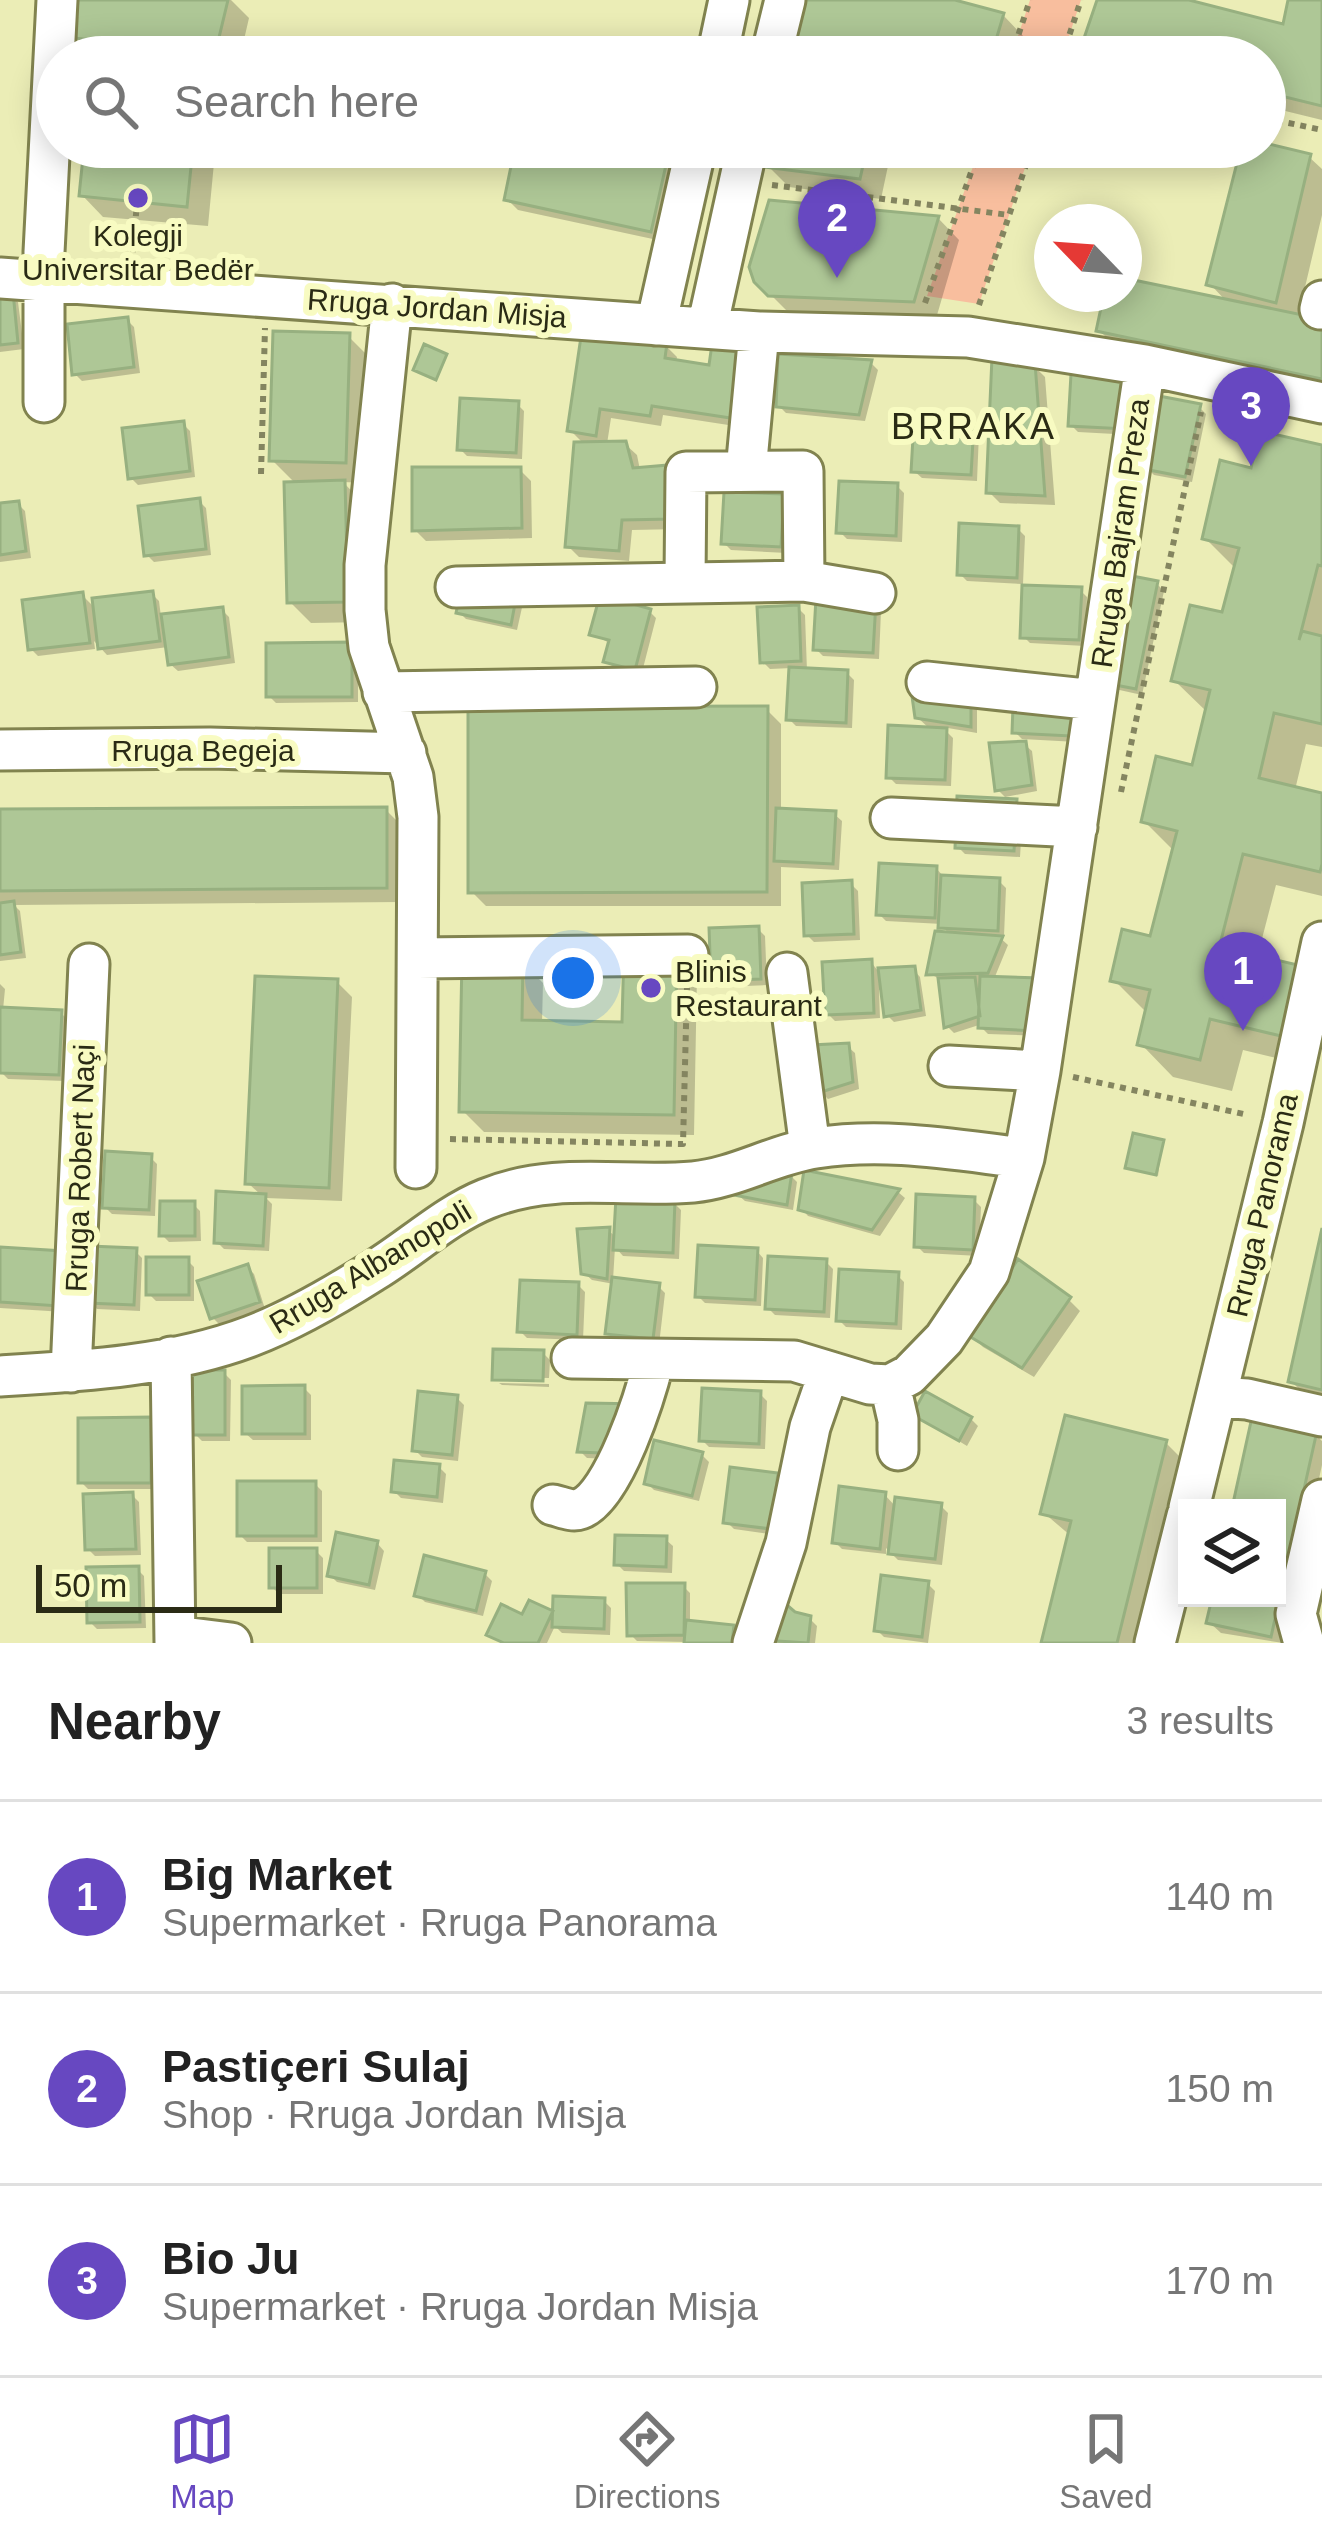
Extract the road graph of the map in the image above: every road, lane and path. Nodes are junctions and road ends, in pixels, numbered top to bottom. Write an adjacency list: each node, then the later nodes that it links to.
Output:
1 (57, 0): 7 (street)
2 (729, 0): 8 (street)
3 (785, 0): 9 (street)
4 (1017, 0): 6 (path)
5 (1081, 0): 11 (path)
6 (1030, 2): 10 (path)
7 (55, 36)
8 (721, 36)
9 (776, 36)
10 (1018, 36)
11 (1069, 36)
12 (1286, 122): 13 (path)
13 (1322, 130)
14 (49, 168): 24 (street)
15 (691, 168): 28 (street)
16 (742, 168): 29 (street)
17 (763, 168): 21 (path)
18 (972, 168): 21 (path)
19 (1025, 168): 22 (path)
20 (137, 202): 25 (path)
21 (958, 208): 22 (path); 31 (path)
22 (1009, 215): 32 (path)
23 (0, 278): 24 (street, Rruga Jordan Misja)
24 (44, 281): 25 (street, Rruga Jordan Misja); 35 (street)
25 (130, 286): 26 (street, Rruga Jordan Misja)
26 (266, 295): 27 (street, Rruga Jordan Misja); 38 (path)
27 (392, 304): 28 (street, Rruga Jordan Misja); 45 (street)
28 (656, 325): 29 (street, Rruga Jordan Misja)
29 (707, 328): 30 (street, Rruga Jordan Misja)
30 (759, 332): 31 (street, Rruga Jordan Misja); 37 (street)
31 (914, 335): 32 (street, Rruga Jordan Misja)
32 (968, 337): 33 (street, Rruga Jordan Misja)
33 (1145, 365): 34 (street, Rruga Jordan Misja); 46 (street, Rruga Bajram Preza)
34 (1208, 379): 36 (street, Rruga Jordan Misja); 49 (path)
35 (44, 402)
36 (1322, 403)
37 (746, 471): 39 (street); 40 (street)
38 (261, 474)
39 (685, 580): 40 (street); 41 (street)
40 (804, 580): 42 (street)
41 (456, 587)
42 (875, 593)
43 (927, 682): 46 (street, Rruga Bajram Preza)
44 (696, 687): 45 (street)
45 (383, 692): 48 (street)
46 (1095, 700): 51 (street, Rruga Bajram Preza)
47 (0, 750): 48 (street, Rruga Begeja)
48 (406, 753): 53 (street)
49 (1120, 795)
50 (891, 818): 51 (street)
51 (1077, 827): 58 (street, Rruga Bajram Preza)
52 (688, 955): 53 (street); 60 (path)
53 (418, 958): 63 (street)
54 (88, 964): 67 (street, Rruga Robert Naçi)
55 (1319, 967): 71 (street, Rruga Panorama)
56 (787, 973): 61 (street)
57 (949, 1066): 58 (street)
58 (1040, 1071): 59 (path); 62 (street, Rruga Bajram Preza)
59 (1247, 1115)
60 (449, 1139)
61 (810, 1148): 62 (street, Rruga Albanopoli); 64 (street, Rruga Albanopoli)
62 (1024, 1158): 70 (street, Rruga Bajram Preza)
63 (416, 1168)
64 (171, 1357): 67 (street, Rruga Albanopoli); 78 (street)
65 (572, 1358): 66 (street)
66 (655, 1360): 68 (street); 76 (street)
67 (70, 1372): 69 (street, Rruga Albanopoli)
68 (829, 1372): 70 (street); 80 (street)
69 (0, 1376)
70 (890, 1384): 73 (street)
71 (1217, 1397): 72 (street); 74 (street, Rruga Panorama)
72 (1322, 1416)
73 (898, 1450)
74 (1191, 1499)
75 (1322, 1500): 82 (street)
76 (553, 1505)
77 (1178, 1552): 81 (street, Rruga Panorama)
78 (176, 1640): 79 (street)
79 (231, 1643)
80 (753, 1643)
81 (1155, 1643)
82 (1304, 1643)

